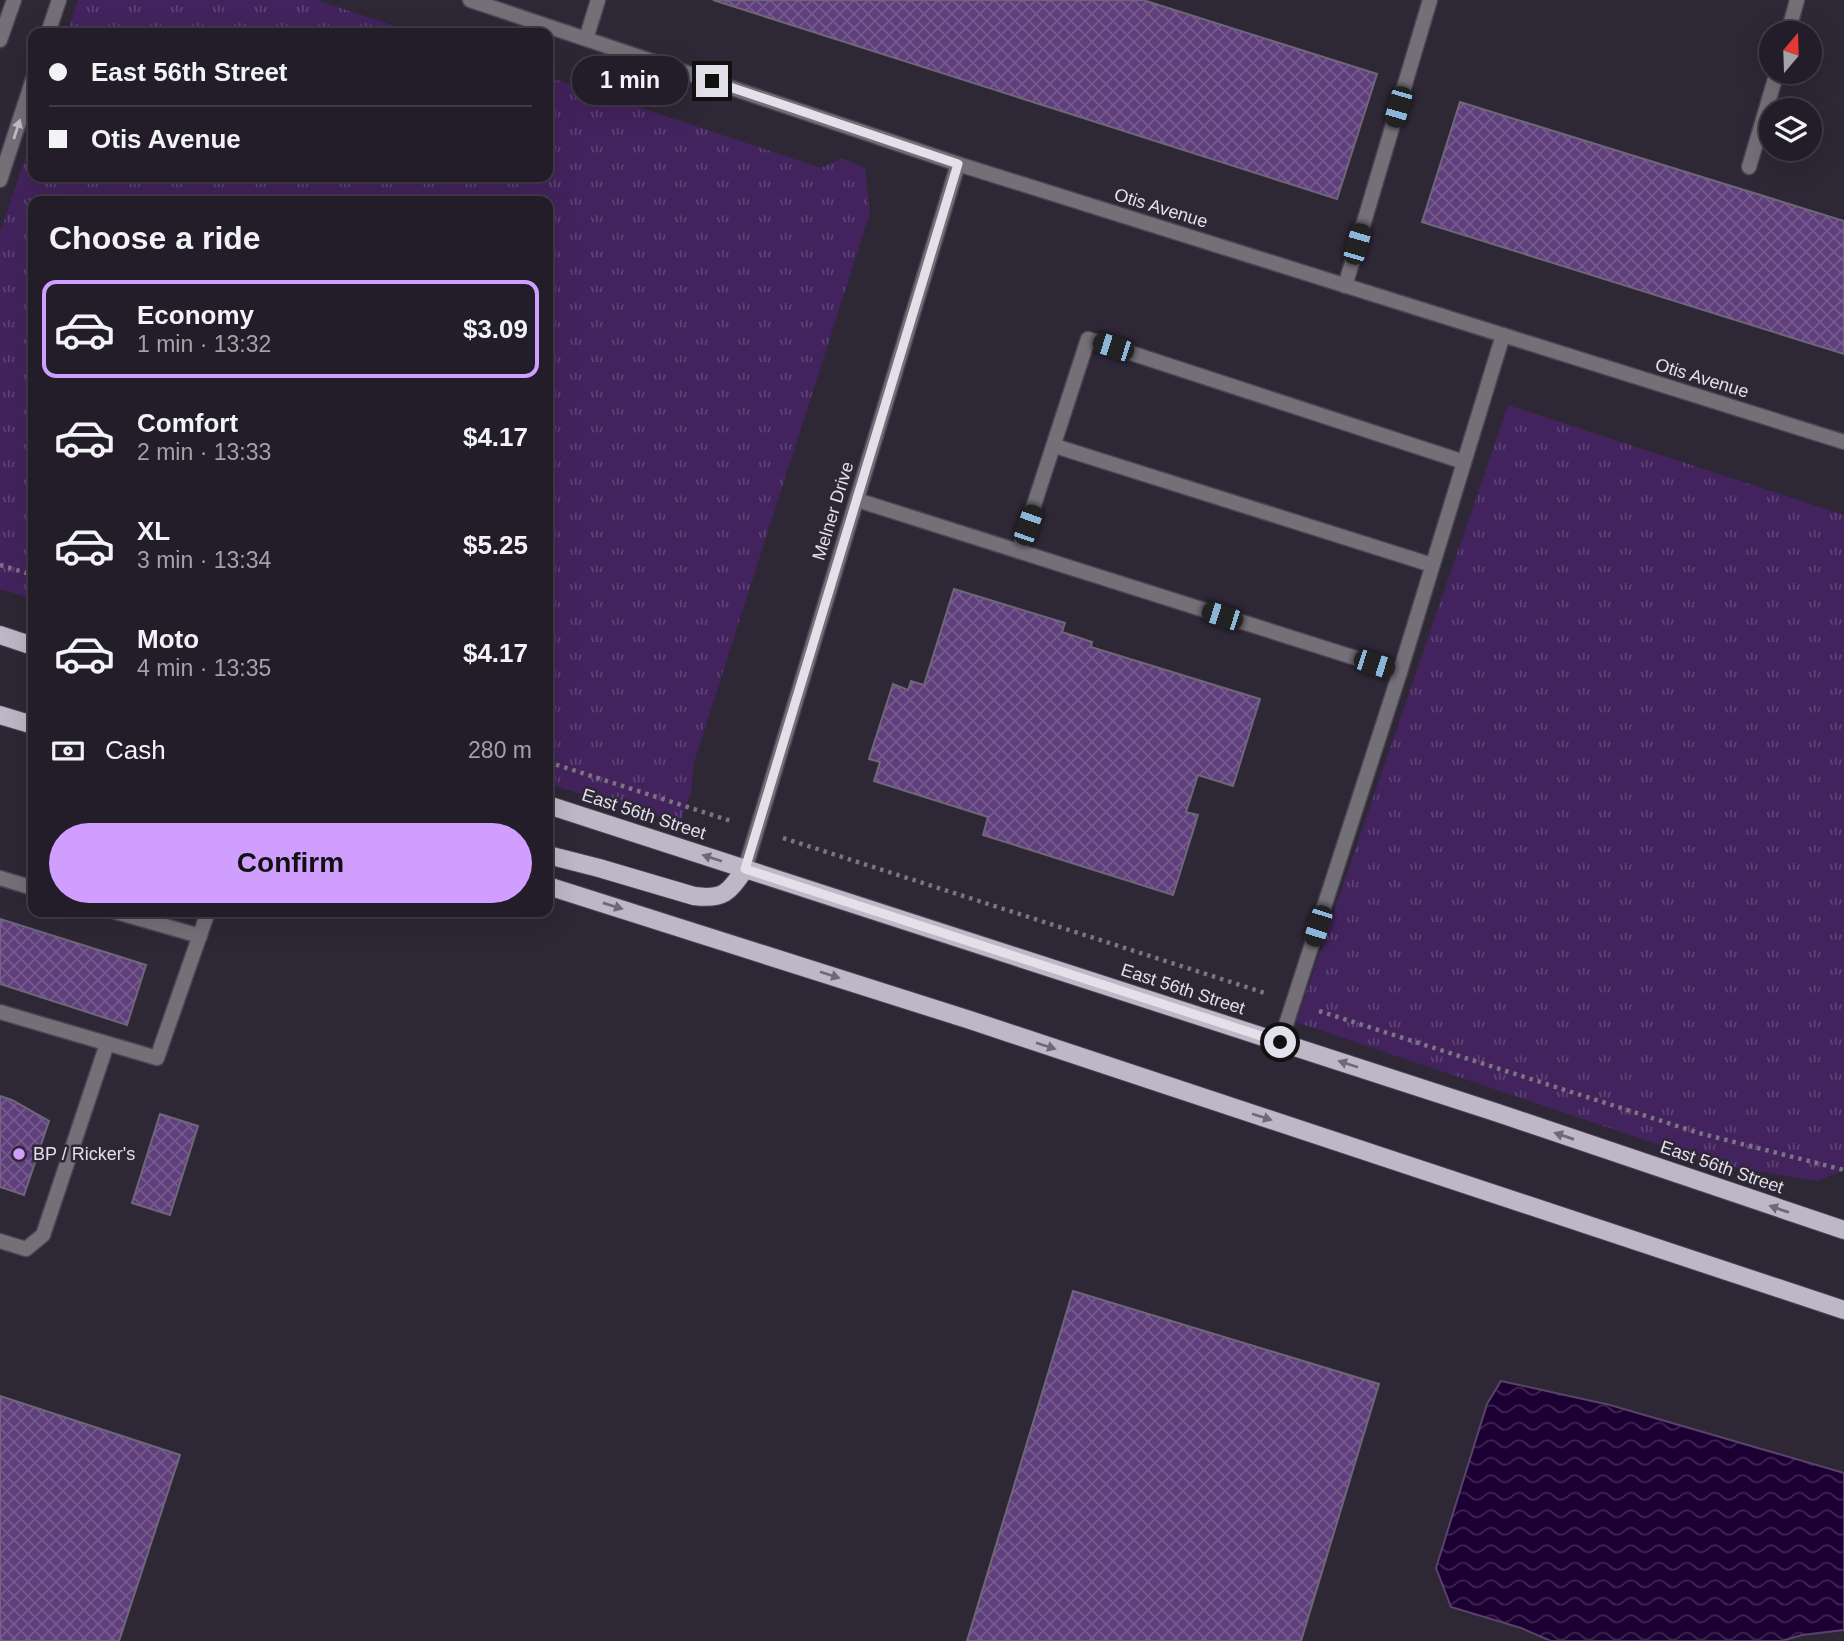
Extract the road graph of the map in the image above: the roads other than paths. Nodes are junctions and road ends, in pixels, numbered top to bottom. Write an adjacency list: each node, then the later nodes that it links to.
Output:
1 (14, 0): 10 (street)
2 (59, 0): 8 (street)
3 (470, 0): 9 (street, Otis Avenue)
4 (598, 0): 9 (street)
5 (1430, 0): 16 (street)
6 (1797, 0): 7 (street)
7 (1791, 21)
8 (50, 28)
9 (586, 39): 13 (street, Otis Avenue)
10 (0, 40)
11 (1773, 84): 14 (street)
12 (28, 94): 15 (street, one-way to 12)
13 (958, 164): 16 (street, Otis Avenue); 21 (street, Melner Drive)
14 (1749, 167)
15 (0, 180)
16 (1345, 285): 17 (street, Otis Avenue)
17 (1503, 335): 18 (street, Otis Avenue); 20 (street)
18 (1844, 442)
19 (1055, 446): 20 (street); 22 (street); 23 (street)
20 (1464, 462): 23 (street)
21 (857, 500): 22 (street); 31 (street, Melner Drive)
22 (1019, 551): 26 (street)
23 (1432, 565): 26 (street)
24 (0, 635): 25 (main road)
25 (28, 644)
26 (1400, 672): 39 (street)
27 (0, 715): 28 (main road)
28 (28, 723)
29 (553, 807): 31 (main road, East 56th Street, one-way to 29)
30 (553, 856): 31 (main road)
31 (745, 869): 39 (main road, East 56th Street)
32 (0, 878): 33 (street)
33 (28, 886)
34 (553, 888): 43 (main road, one-way to 43)
35 (134, 917): 37 (street)
36 (206, 917): 37 (street)
37 (200, 936): 40 (street)
38 (0, 1012): 40 (street)
39 (1280, 1042): 41 (main road, East 56th Street, one-way to 39)
40 (107, 1044): 42 (street)
41 (1844, 1230)
42 (0, 1241)
43 (1844, 1310)

